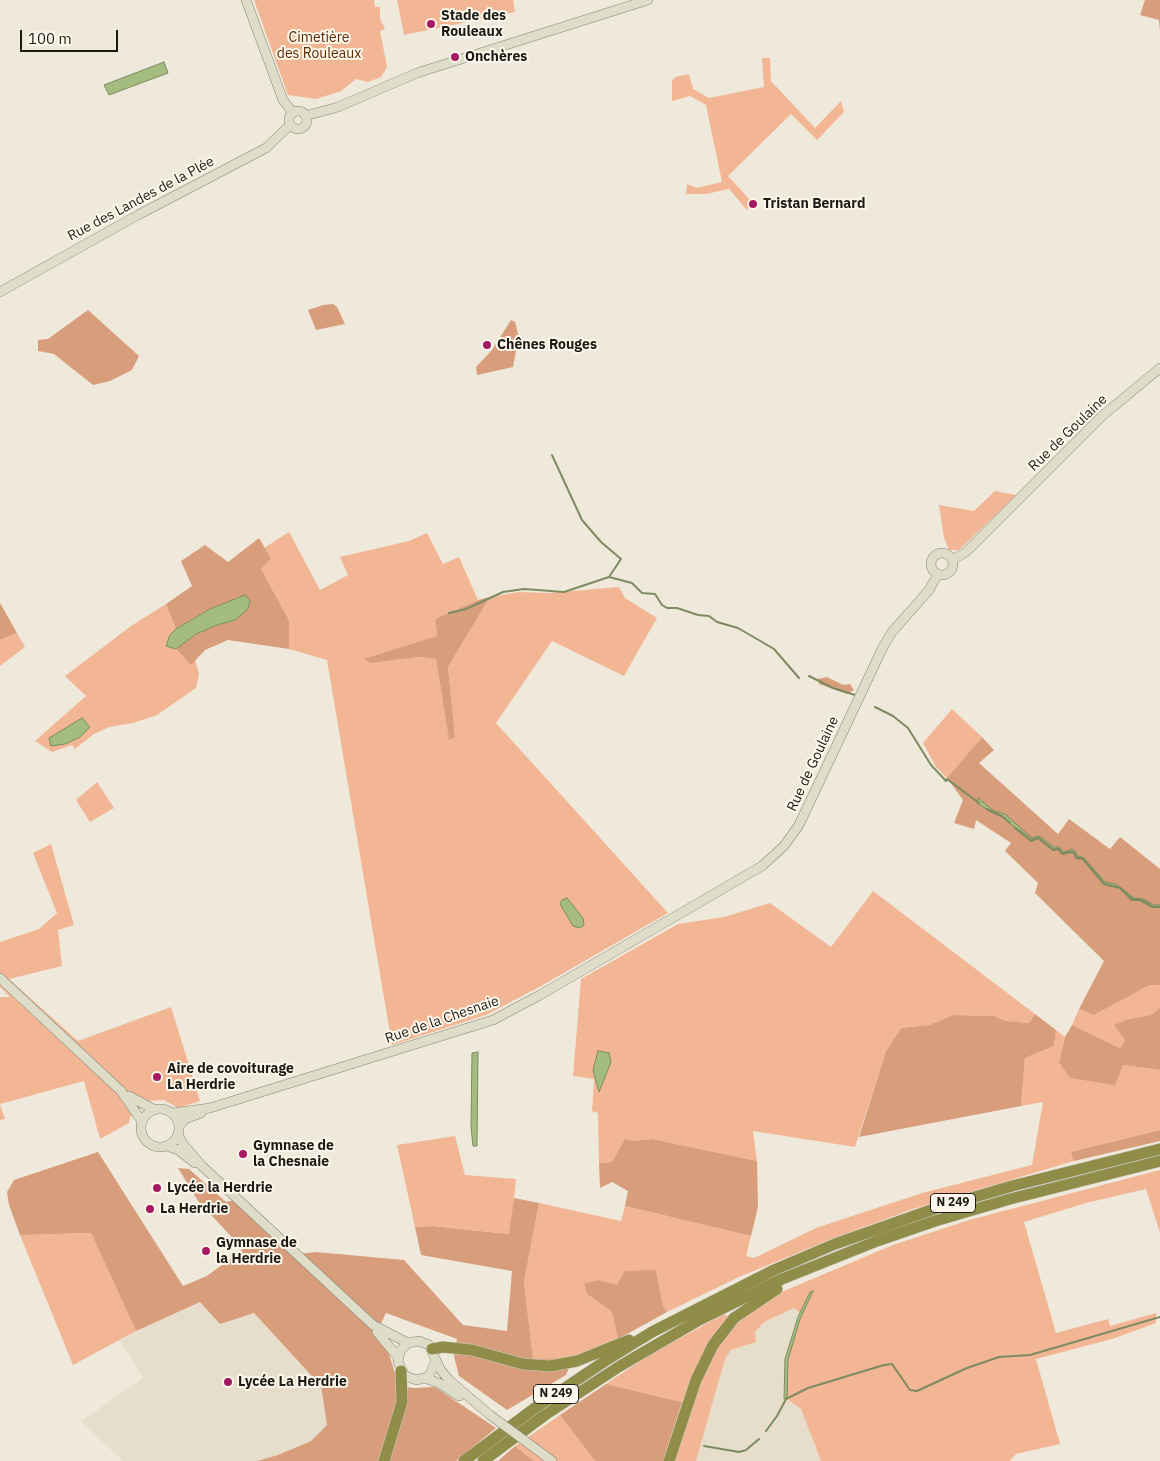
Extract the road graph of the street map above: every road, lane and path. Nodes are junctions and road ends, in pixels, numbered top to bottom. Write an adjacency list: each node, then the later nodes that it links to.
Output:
1 (246, 0): 3 (street)
2 (648, 0): 4 (street)
3 (293, 113): 4 (street); 5 (street)
4 (305, 116): 5 (street)
5 (290, 125): 6 (street, Rue des Landes de la Plée)
6 (0, 292)
7 (1160, 368): 8 (street, Rue de Goulaine)
8 (952, 560): 9 (street); 9 (street)
9 (938, 574): 10 (street, Rue de Goulaine)
10 (667, 922): 13 (street, Rue de la Chesnaie)
11 (0, 978): 12 (street)
12 (121, 1091): 14 (street); 16 (street)
13 (210, 1108): 15 (street); 17 (street)
14 (153, 1109): 15 (street); 16 (street)
15 (173, 1113): 17 (street)
16 (141, 1120): 18 (street)
17 (178, 1130): 18 (street); 21 (street)
18 (167, 1146): 21 (street)
19 (1160, 1149): 24 (highway, N 249)
20 (1160, 1161): 22 (highway, N 249)
21 (202, 1166): 23 (street)
22 (839, 1255): 34 (highway, N 249); 36 (highway)
23 (373, 1325): 25 (street); 27 (street)
24 (652, 1332): 26 (highway); 33 (highway, N 249)
25 (408, 1343): 26 (street); 27 (street)
26 (432, 1349): 28 (street)
27 (398, 1357): 29 (street)
28 (436, 1361): 30 (street); 31 (street)
29 (401, 1371): 30 (street); 32 (highway)
30 (424, 1378): 31 (street)
31 (478, 1406): 35 (street, bridge)
32 (384, 1461)
33 (464, 1461)
34 (483, 1461)
35 (552, 1461)
36 (669, 1461)

